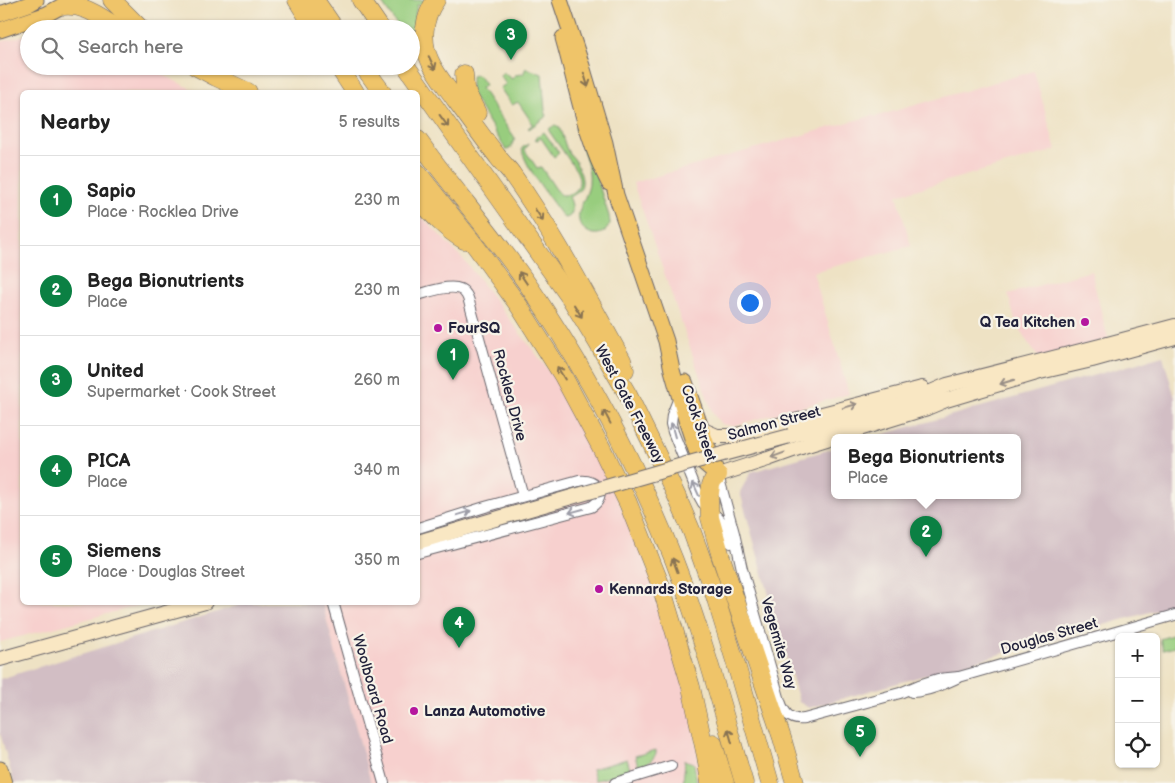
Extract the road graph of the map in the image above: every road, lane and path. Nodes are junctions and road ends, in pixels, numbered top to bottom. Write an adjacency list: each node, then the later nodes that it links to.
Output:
1 (22, 0): 11 (main road)
2 (36, 0): 11 (main road)
3 (112, 0): 14 (highway)
4 (297, 0): 15 (highway)
5 (315, 0): 16 (highway)
6 (361, 0): 17 (highway)
7 (436, 0): 30 (highway, one-way to 30)
8 (550, 0): 29 (main road, Cook Street)
9 (560, 0): 29 (main road, Cook Street, one-way to 29)
10 (68, 3): 12 (main road); 13 (highway)
11 (5, 12)
12 (33, 20)
13 (105, 20)
14 (132, 20)
15 (309, 20)
16 (329, 20)
17 (374, 20)
18 (20, 24): 19 (main road)
19 (0, 30)
20 (464, 74): 30 (highway)
21 (212, 75): 25 (highway)
22 (344, 75): 26 (highway)
23 (370, 75): 27 (highway)
24 (412, 75): 47 (highway, West Gate Freeway, one-way to 47)
25 (244, 90)
26 (354, 90)
27 (381, 90)
28 (420, 143): 71 (highway, West Gate Freeway, one-way to 28)
29 (598, 144): 37 (main road, Cook Street)
30 (512, 174): 47 (highway, one-way to 47)
31 (420, 176): 33 (highway)
32 (420, 200): 33 (highway)
33 (477, 248): 58 (highway, one-way to 33)
34 (420, 294): 51 (street, Rocklea Drive)
35 (1175, 326): 38 (street, Salmon Street)
36 (1175, 337): 38 (street, Salmon Street)
37 (666, 341): 40 (main road, Cook Street); 43 (main road, Cook Street)
38 (1119, 347): 39 (street, Salmon Street); 41 (street, Salmon Street, one-way to 41)
39 (947, 385): 42 (street, Salmon Street); 44 (street, Salmon Street, one-way to 39)
40 (678, 392): 49 (street, Cook Street, one-way to 40); 50 (main road, Cook Street)
41 (946, 400): 42 (street, Salmon Street); 45 (street, Salmon Street, one-way to 45)
42 (901, 404): 55 (street, Salmon Street, bridge)
43 (701, 429): 44 (street, Salmon Street); 50 (main road, Cook Street)
44 (741, 434): 48 (street)
45 (843, 434)
46 (831, 438): 48 (street, Salmon Street, one-way to 48)
47 (654, 446): 54 (highway, West Gate Freeway)
48 (752, 464): 50 (street, Salmon Street)
49 (686, 466): 52 (street, Vegemite Way, one-way to 49)
50 (718, 474): 52 (highway); 57 (street, Vegemite Way)
51 (523, 496): 53 (street, one-way to 51); 56 (street, one-way to 56)
52 (710, 509): 57 (street, Vegemite Way); 74 (highway)
53 (420, 527)
54 (692, 532): 72 (highway, West Gate Freeway); 73 (highway)
55 (420, 541)
56 (420, 552)
57 (742, 569): 63 (street, Vegemite Way)
58 (661, 586): 69 (highway); 70 (highway)
59 (194, 605): 62 (street)
60 (334, 605): 67 (street, Woolboard Road)
61 (1175, 615): 63 (street, Douglas Street)
62 (0, 659)
63 (794, 719)
64 (671, 766): 68 (street)
65 (0, 769): 66 (main road)
66 (4, 783)
67 (384, 783)
68 (615, 783)
69 (710, 783)
70 (725, 783)
71 (744, 783)
72 (770, 783)
73 (790, 783)
74 (795, 783)

